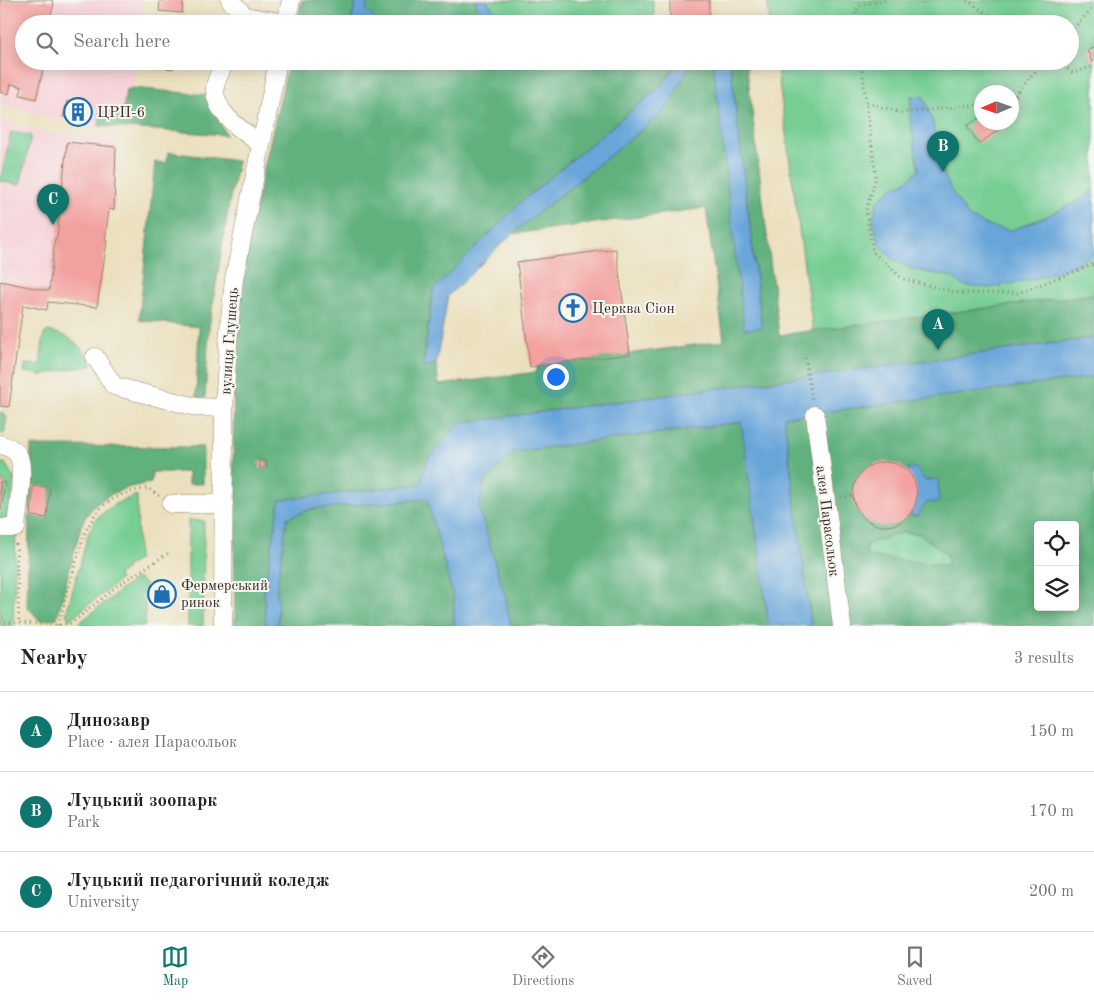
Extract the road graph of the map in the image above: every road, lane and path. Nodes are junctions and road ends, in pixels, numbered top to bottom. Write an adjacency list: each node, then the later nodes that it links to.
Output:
1 (230, 0): 6 (street)
2 (291, 0): 7 (street)
3 (889, 0): 8 (path)
4 (968, 0): 9 (path)
5 (1094, 6): 10 (path)
6 (240, 15)
7 (288, 15)
8 (856, 15)
9 (989, 15)
10 (1079, 22)
11 (1094, 66): 16 (path)
12 (221, 70): 20 (street)
13 (276, 70): 20 (street, вулиця Глушець)
14 (862, 70): 18 (path)
15 (1036, 70): 17 (path)
16 (1068, 70)
17 (1019, 91)
18 (866, 103): 19 (path); 21 (path)
19 (974, 105)
20 (261, 144): 24 (street, вулиця Глушець)
21 (1094, 264)
22 (95, 357): 24 (street)
23 (805, 358): 25 (path)
24 (224, 408): 28 (street, вулиця Глушець)
25 (815, 415): 35 (street, алея Парасольок)
26 (0, 444): 29 (street)
27 (171, 504): 28 (street); 33 (path)
28 (224, 504): 34 (street, вулиця Глушець)
29 (8, 528): 32 (path)
30 (170, 552): 33 (path)
31 (1, 623): 32 (path)
32 (19, 623): 33 (path)
33 (58, 625)
34 (223, 626)
35 (842, 626)

